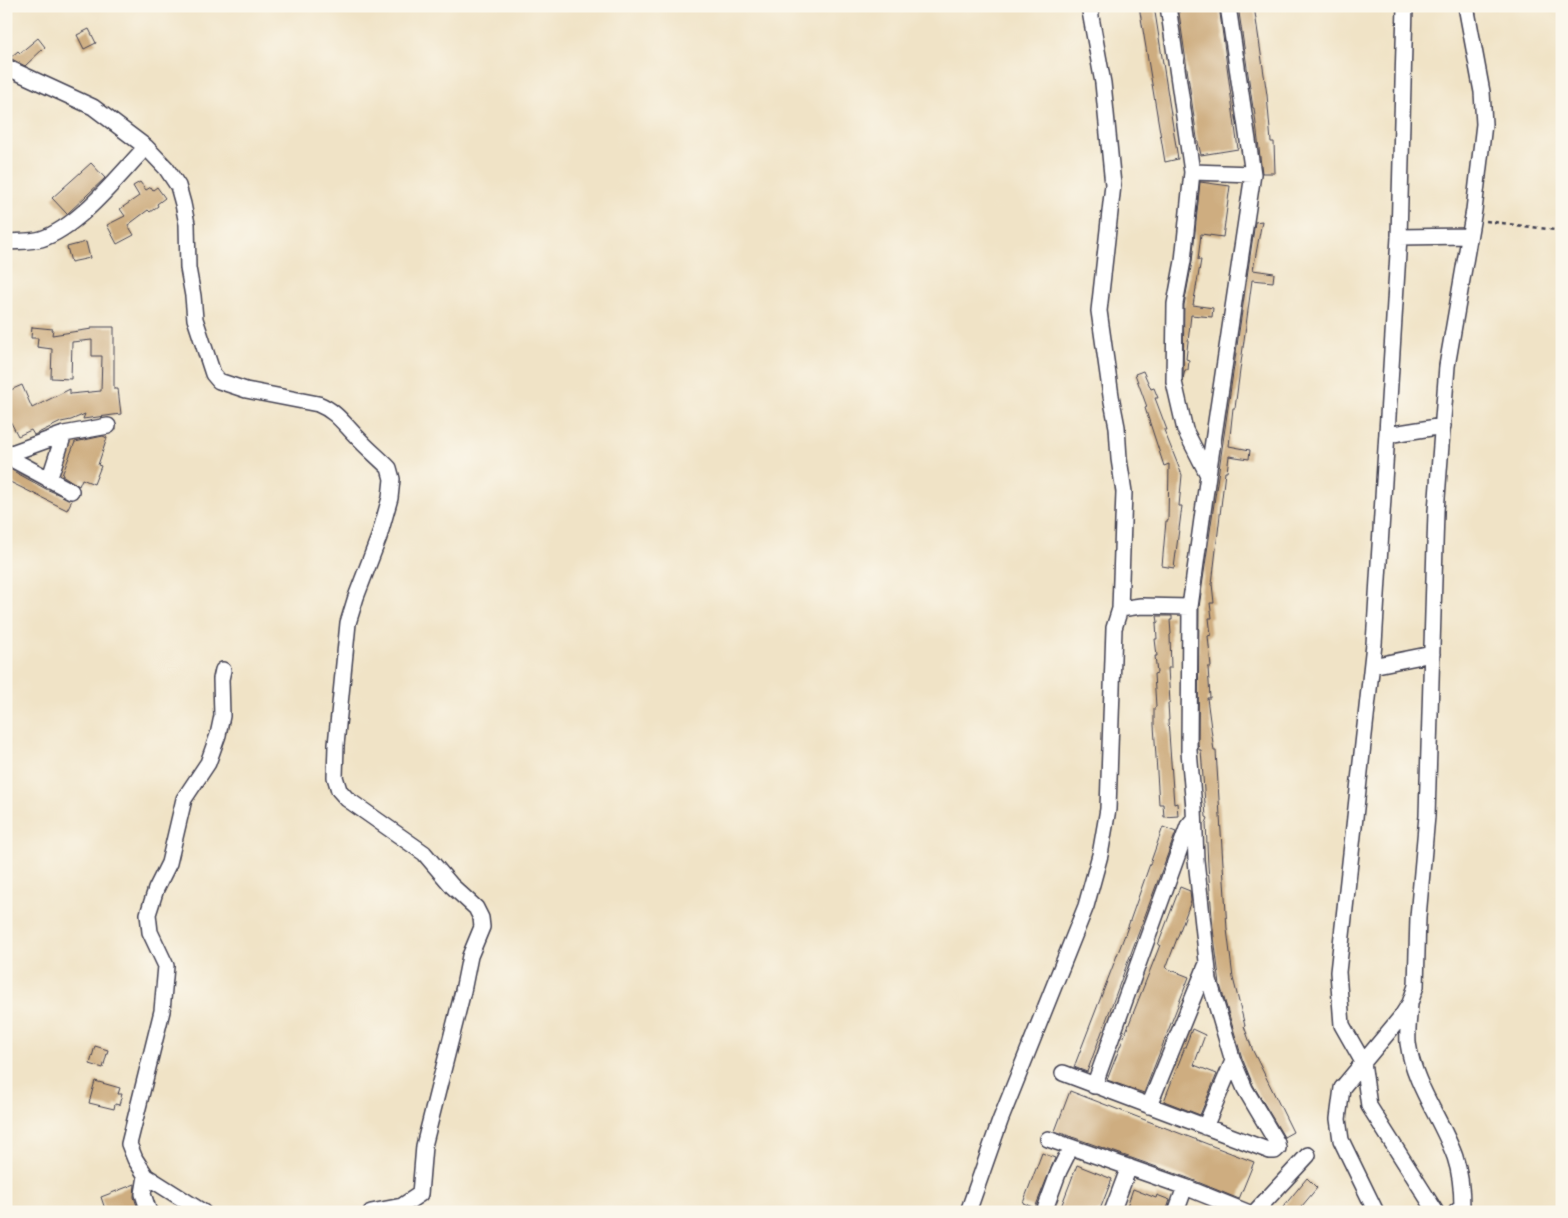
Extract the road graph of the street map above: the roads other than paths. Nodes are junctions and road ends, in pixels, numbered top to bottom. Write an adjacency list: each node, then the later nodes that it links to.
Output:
1 (1168, 6): 8 (street)
2 (1228, 6): 9 (street)
3 (1405, 6): 10 (street)
4 (1466, 6): 11 (street)
5 (1092, 8): 22 (street)
6 (6, 67): 7 (street)
7 (146, 147): 12 (street); 43 (street)
8 (1192, 172): 9 (street); 18 (street)
9 (1253, 174): 18 (street)
10 (1399, 236): 11 (street); 16 (street)
11 (1469, 236): 14 (street)
12 (6, 242)
13 (108, 426): 15 (street)
14 (1443, 426): 16 (street); 23 (street)
15 (64, 434): 17 (street); 19 (street)
16 (1387, 435): 24 (street)
17 (6, 455): 19 (street)
18 (1208, 475): 21 (street)
19 (50, 480): 20 (street)
20 (71, 491)
21 (1190, 606): 22 (street); 26 (street)
22 (1120, 609): 44 (street)
23 (1432, 654): 24 (street); 28 (street)
24 (1372, 666): 30 (street)
25 (223, 670): 39 (street)
26 (1194, 818): 27 (street); 32 (street)
27 (1208, 963): 29 (street); 33 (street)
28 (1410, 1003): 30 (street); 52 (street)
29 (1233, 1061): 34 (street); 34 (street)
30 (1363, 1062): 50 (street); 51 (street)
31 (1063, 1073): 32 (street)
32 (1094, 1086): 33 (street)
33 (1150, 1106): 34 (street)
34 (1205, 1127)
35 (1048, 1139): 36 (street)
36 (1071, 1148): 38 (street); 45 (street)
37 (1308, 1156): 49 (street)
38 (1129, 1167): 40 (street); 46 (street)
39 (146, 1176): 41 (street); 42 (street)
40 (1184, 1187): 47 (street); 48 (street)
41 (149, 1212)
42 (203, 1212)
43 (371, 1212)
44 (968, 1212)
45 (1044, 1212)
46 (1112, 1212)
47 (1176, 1212)
48 (1247, 1212)
49 (1255, 1212)
50 (1376, 1212)
51 (1436, 1212)
52 (1456, 1212)

